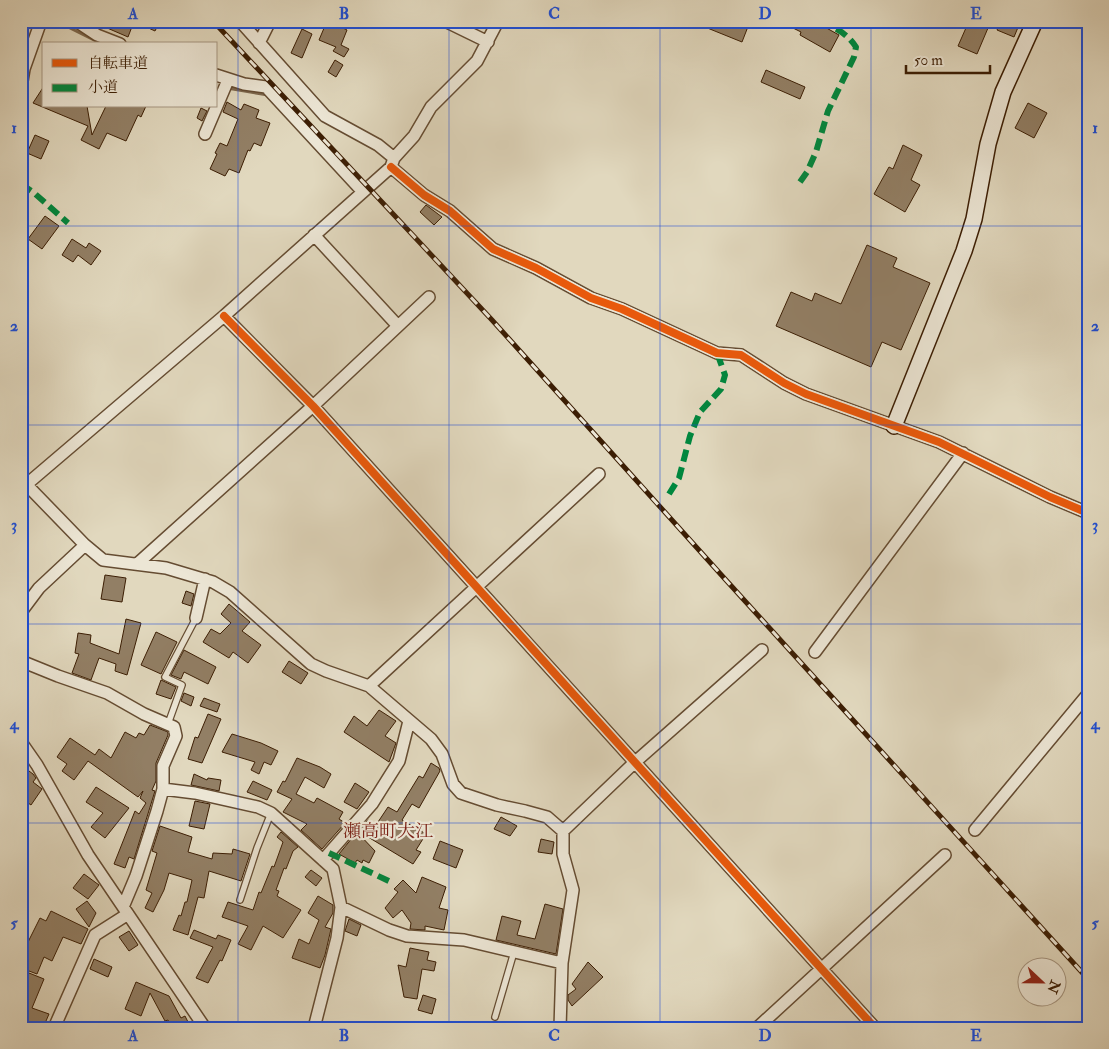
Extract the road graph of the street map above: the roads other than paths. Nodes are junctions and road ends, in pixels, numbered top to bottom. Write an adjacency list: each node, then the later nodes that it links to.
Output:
1 (41, 21): 13 (street)
2 (240, 21): 10 (street)
3 (270, 21): 10 (street)
4 (445, 21): 9 (street)
5 (498, 21): 9 (street)
6 (1035, 21): 24 (street)
7 (82, 23): 8 (street)
8 (115, 42)
9 (488, 42): 17 (street)
10 (259, 43): 17 (street)
11 (218, 76): 12 (street)
12 (228, 80): 14 (street); 18 (street)
13 (21, 88)
14 (218, 103)
15 (216, 108): 16 (street)
16 (205, 134)
17 (393, 163): 18 (street); 24 (street)
18 (363, 192): 19 (street)
19 (314, 235): 21 (street); 22 (street)
20 (428, 297): 22 (street)
21 (224, 316): 23 (street); 27 (street)
22 (398, 326): 23 (street)
23 (313, 406): 30 (street); 32 (street)
24 (894, 426): 25 (street)
25 (963, 453): 28 (street); 36 (street)
26 (598, 474): 32 (street)
27 (24, 482): 29 (street)
28 (1088, 513)
29 (85, 545): 30 (street); 33 (street)
30 (137, 564): 31 (street)
31 (204, 579): 34 (street); 38 (street)
32 (477, 588): 38 (street); 43 (street)
33 (21, 612)
34 (196, 618): 41 (lane)
35 (762, 650): 43 (street)
36 (815, 652)
37 (21, 661): 41 (street)
38 (369, 686): 40 (street)
39 (1088, 694): 46 (street)
40 (409, 721): 47 (street); 49 (street)
41 (168, 724): 44 (street)
42 (21, 742): 52 (street)
43 (634, 763): 47 (street); 55 (street)
44 (163, 789): 45 (street); 52 (street)
45 (271, 813): 49 (street); 50 (lane)
46 (975, 830)
47 (563, 832): 54 (street)
48 (945, 855): 55 (street)
49 (323, 860): 51 (street)
50 (240, 900)
51 (341, 907): 53 (street); 59 (street)
52 (125, 910): 57 (street); 58 (street)
53 (514, 952): 54 (street); 56 (lane)
54 (562, 963): 60 (street)
55 (821, 968): 61 (street); 62 (street)
56 (496, 1017)
57 (54, 1028)
58 (205, 1028)
59 (314, 1028)
60 (560, 1028)
61 (757, 1028)
62 (875, 1028)

